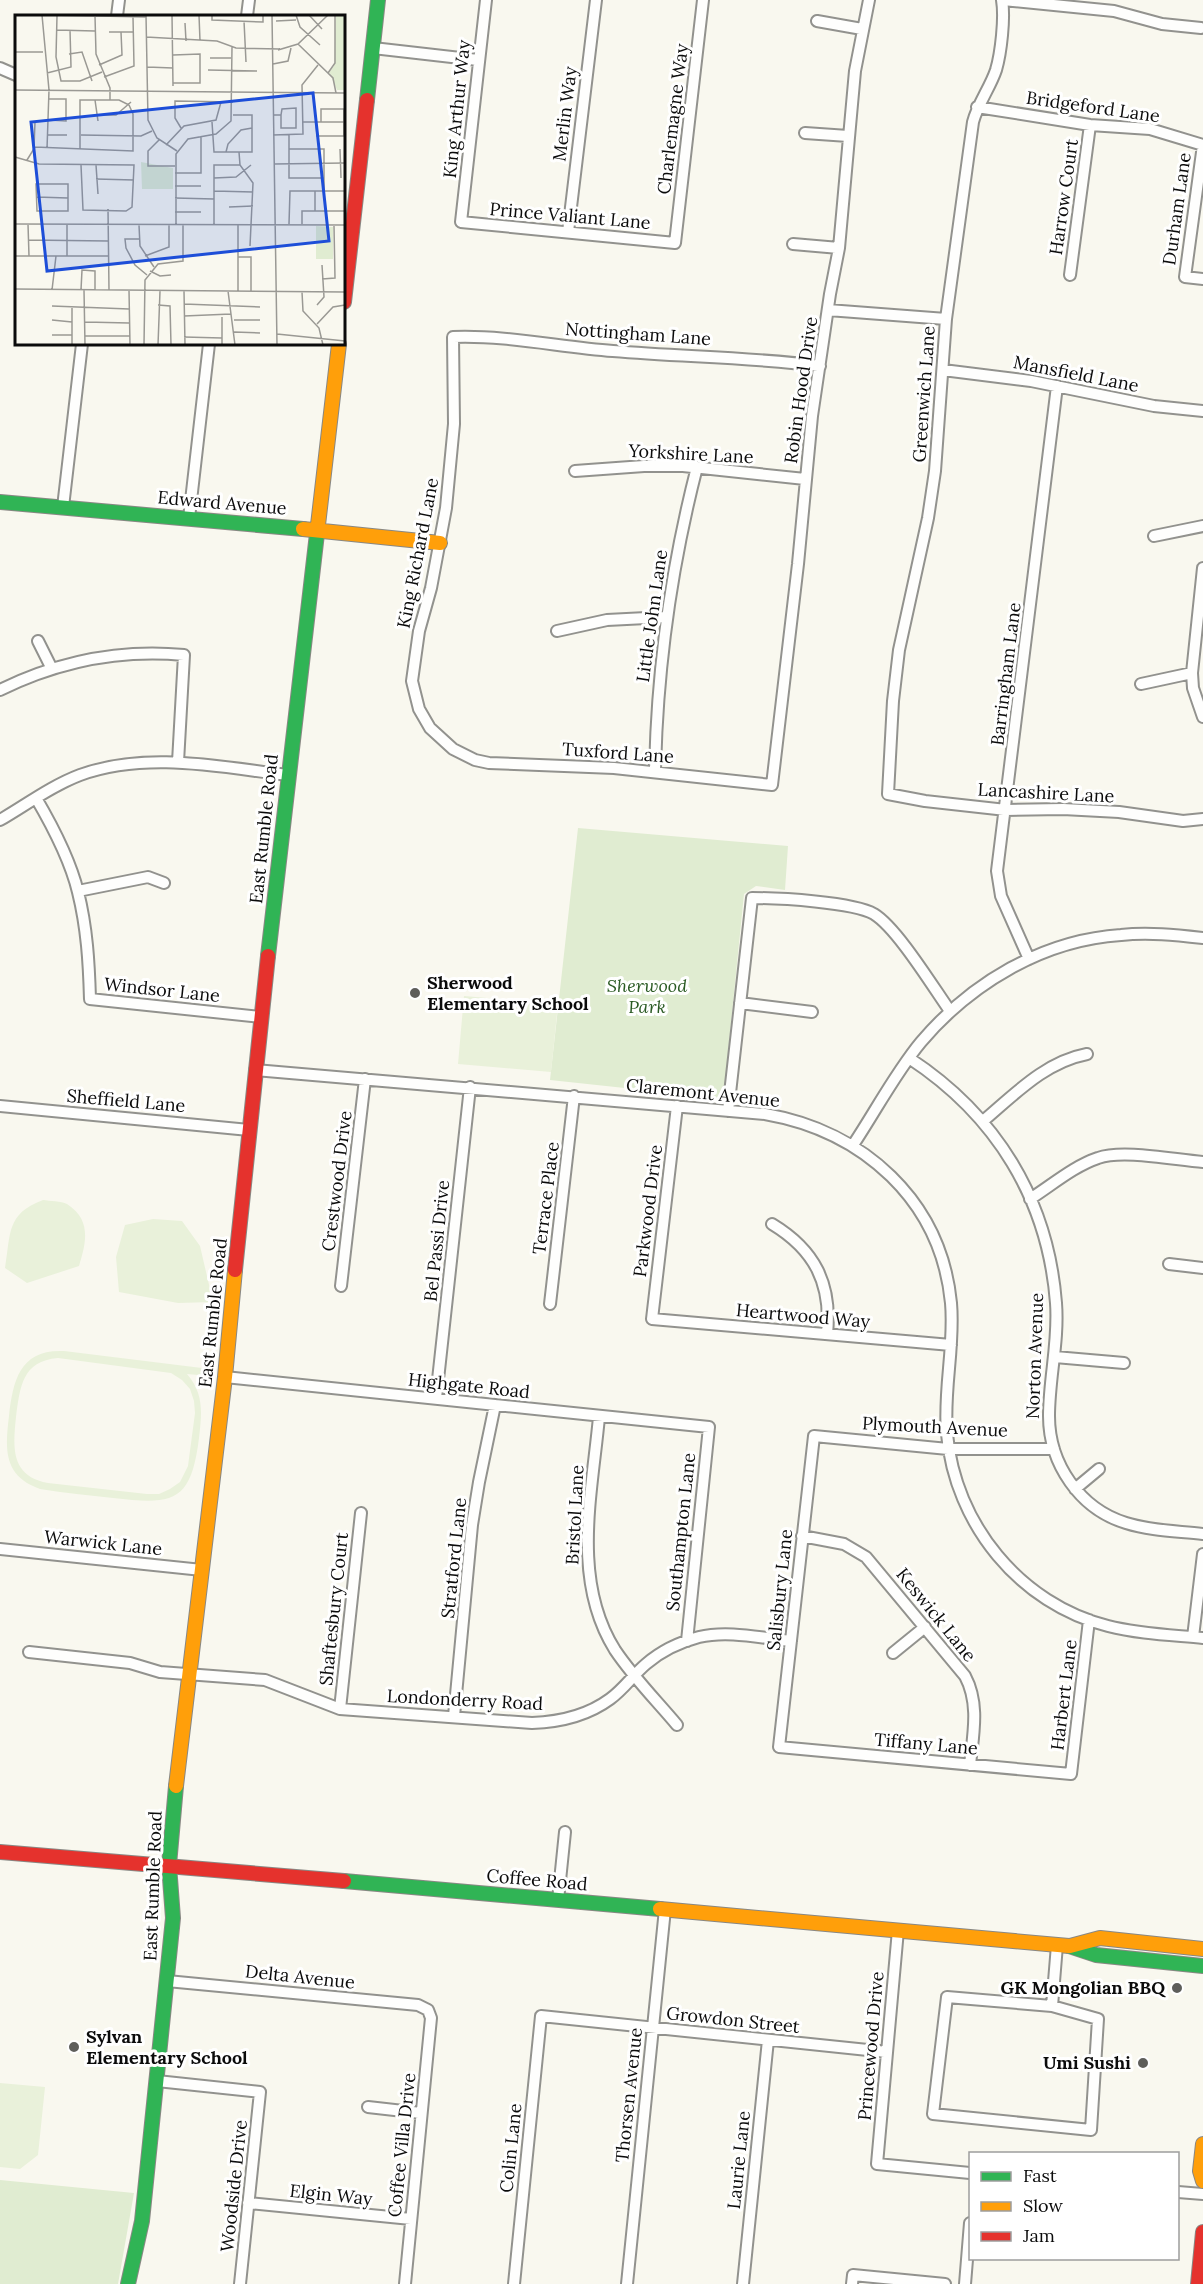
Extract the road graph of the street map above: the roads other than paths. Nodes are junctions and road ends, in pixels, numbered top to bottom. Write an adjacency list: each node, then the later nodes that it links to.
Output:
1 (119, 0): 9 (street)
2 (249, 0): 10 (street)
3 (378, 0): 14 (street)
4 (486, 0): 15 (street, King Arthur Way)
5 (596, 0): 25 (street, Merlin Way)
6 (703, 0): 26 (street, Charlemagne Way)
7 (869, 0): 13 (street, Robin Hood Drive)
8 (1003, 0): 12 (street); 18 (street, Greenwich Lane)
9 (117, 15)
10 (247, 15)
11 (817, 21): 13 (street)
12 (1201, 28)
13 (862, 29): 21 (street, Robin Hood Drive)
14 (373, 48): 15 (street); 23 (street)
15 (478, 60): 24 (street, King Arthur Way)
16 (0, 68): 17 (street)
17 (15, 75)
18 (977, 107): 19 (street, Bridgeford Lane); 33 (street, Greenwich Lane)
19 (1090, 125): 22 (street, Bridgeford Lane); 29 (street, Harrow Court)
20 (805, 133): 21 (street)
21 (848, 136): 28 (street, Robin Hood Drive)
22 (1203, 145): 30 (street, Durham Lane)
23 (349, 200): 31 (street)
24 (461, 222): 25 (street, Prince Valiant Lane)
25 (568, 232): 26 (street, Prince Valiant Lane)
26 (675, 243)
27 (793, 243): 28 (street)
28 (839, 248): 32 (street, Robin Hood Drive)
29 (1070, 275)
30 (1203, 279)
31 (345, 282)
32 (828, 310): 33 (street); 38 (street, Robin Hood Drive)
33 (946, 319): 39 (street, Greenwich Lane)
34 (453, 337): 38 (street, Nottingham Lane); 51 (street, King Richard Lane)
35 (82, 345): 46 (street)
36 (209, 345): 47 (street)
37 (339, 345): 49 (street, East Rumble Road)
38 (820, 366): 44 (street, Robin Hood Drive)
39 (942, 370): 40 (street, Mansfield Lane); 66 (street, Greenwich Lane)
40 (1058, 386): 41 (street, Mansfield Lane); 68 (street, Barringham Lane)
41 (1203, 411)
42 (696, 467): 43 (street, Yorkshire Lane); 44 (street, Yorkshire Lane); 53 (street, Little John Lane)
43 (575, 471)
44 (805, 479): 65 (street, Robin Hood Drive)
45 (0, 502): 46 (street, Edward Avenue)
46 (63, 507): 47 (street, Edward Avenue)
47 (189, 518): 49 (street, Edward Avenue)
48 (1203, 526): 50 (street)
49 (317, 530): 51 (street, Edward Avenue); 64 (street, East Rumble Road)
50 (1154, 536)
51 (440, 543): 61 (street, King Richard Lane)
52 (1203, 568): 57 (street)
53 (666, 617): 54 (street); 63 (street, Little John Lane)
54 (557, 631)
55 (38, 641): 56 (street)
56 (52, 669): 59 (street); 62 (street)
57 (1192, 673): 58 (street); 60 (street)
58 (1141, 684)
59 (0, 690)
60 (1203, 717)
61 (463, 755): 63 (street, Tuxford Lane)
62 (178, 762): 64 (street); 67 (street)
63 (655, 772): 65 (street, Tuxford Lane)
64 (288, 775): 78 (street, East Rumble Road)
65 (772, 786)
66 (888, 794): 68 (street, Lancashire Lane)
67 (36, 798): 70 (street); 72 (street, Windsor Lane)
68 (1006, 810): 69 (street, Lancashire Lane); 74 (street, Barringham Lane)
69 (1203, 819)
70 (0, 820)
71 (164, 883): 72 (street)
72 (78, 891): 78 (street, Windsor Lane)
73 (1203, 938): 74 (street)
74 (1029, 959): 76 (street)
75 (740, 1003): 76 (street); 77 (street); 87 (street)
76 (950, 1011): 80 (street)
77 (812, 1012)
78 (261, 1017): 81 (street, East Rumble Road)
79 (1087, 1054): 88 (street)
80 (909, 1058): 88 (street, Norton Avenue); 90 (street)
81 (255, 1070): 82 (street, Claremont Avenue); 89 (street, East Rumble Road)
82 (365, 1079): 83 (street, Claremont Avenue); 96 (street, Crestwood Drive)
83 (470, 1087): 84 (street, Claremont Avenue); 104 (street, Bel Passi Drive)
84 (574, 1096): 86 (street, Claremont Avenue); 97 (street, Terrace Place)
85 (0, 1106): 89 (street, Sheffield Lane)
86 (677, 1106): 87 (street, Claremont Avenue); 98 (street, Parkwood Drive)
87 (728, 1111): 90 (street, Claremont Avenue)
88 (983, 1121): 92 (street, Norton Avenue)
89 (249, 1130): 103 (street, East Rumble Road)
90 (853, 1145): 100 (street, Claremont Avenue)
91 (1203, 1162): 92 (street)
92 (1030, 1198): 101 (street, Norton Avenue)
93 (772, 1224): 99 (street)
94 (1168, 1264): 95 (street)
95 (1203, 1268)
96 (341, 1286)
97 (550, 1304)
98 (652, 1319): 99 (street, Heartwood Way)
99 (827, 1334): 100 (street, Heartwood Way)
100 (951, 1346): 109 (street, Claremont Avenue)
101 (1054, 1357): 102 (street); 110 (street, Norton Avenue)
102 (1124, 1363)
103 (225, 1377): 104 (street, Highgate Road); 118 (street, East Rumble Road)
104 (436, 1398): 105 (street, Highgate Road)
105 (495, 1405): 106 (street, Highgate Road); 129 (street, Stratford Lane)
106 (599, 1417): 107 (street, Highgate Road); 127 (street, Bristol Lane)
107 (709, 1427): 122 (street, Southampton Lane)
108 (814, 1436): 109 (street, Plymouth Avenue); 115 (street, Salisbury Lane)
109 (948, 1449): 110 (street, Plymouth Avenue); 119 (street, Claremont Avenue)
110 (1054, 1449): 112 (street, Norton Avenue)
111 (1099, 1469): 112 (street)
112 (1075, 1489): 114 (street, Norton Avenue)
113 (361, 1513): 128 (street, Shaftesbury Court)
114 (1203, 1534)
115 (802, 1536): 120 (street, Keswick Lane); 123 (street, Salisbury Lane)
116 (0, 1549): 118 (street, Warwick Lane)
117 (1203, 1554): 121 (street)
118 (202, 1570): 126 (street, East Rumble Road)
119 (1089, 1620): 121 (street, Claremont Avenue); 133 (street, Harbert Lane)
120 (925, 1627): 125 (street); 132 (street, Keswick Lane)
121 (1198, 1637)
122 (687, 1641): 123 (street, Londonderry Road); 127 (street, Londonderry Road)
123 (790, 1641): 131 (street, Salisbury Lane)
124 (29, 1652): 126 (street, Londonderry Road)
125 (893, 1653)
126 (189, 1674): 128 (street, Londonderry Road); 136 (street, East Rumble Road)
127 (635, 1675): 129 (street, Londonderry Road); 130 (street, Bristol Lane)
128 (340, 1709): 129 (street, Londonderry Road)
129 (454, 1716)
130 (677, 1725)
131 (779, 1747): 132 (street, Tiffany Lane)
132 (970, 1765): 133 (street, Tiffany Lane)
133 (1071, 1774)
134 (565, 1832): 137 (street)
135 (0, 1851): 136 (street, Coffee Road)
136 (169, 1865): 137 (street, Coffee Road); 143 (street, East Rumble Road)
137 (558, 1900): 138 (street, Coffee Road)
138 (665, 1909): 139 (street, Coffee Road); 147 (street, Thorsen Avenue)
139 (898, 1930): 140 (street, Coffee Road); 149 (street, Princewood Drive)
140 (1064, 1946): 141 (street, Coffee Road); 142 (street, Coffee Road); 144 (street)
141 (1203, 1949)
142 (1203, 1966)
143 (167, 1981): 145 (street, Delta Avenue); 150 (street, East Rumble Road)
144 (1052, 2006): 144 (street)
145 (428, 2010): 152 (street, Coffee Villa Drive)
146 (541, 2016): 147 (street, Growdon Street); 166 (street, Colin Lane)
147 (653, 2028): 148 (street, Growdon Street); 167 (street, Thorsen Avenue)
148 (768, 2040): 149 (street, Growdon Street); 168 (street, Laurie Lane)
149 (887, 2052): 154 (street, Princewood Drive)
150 (157, 2081): 158 (street, Woodside Drive); 163 (street, East Rumble Road)
151 (368, 2107): 152 (street)
152 (422, 2113): 159 (street, Coffee Villa Drive)
153 (1203, 2144): 155 (street)
154 (969, 2173)
155 (1203, 2181)
156 (1179, 2192): 157 (street)
157 (1203, 2194)
158 (248, 2203): 159 (street, Elgin Way); 164 (street, Woodside Drive)
159 (411, 2219): 165 (street, Coffee Villa Drive)
160 (1203, 2232): 171 (street)
161 (969, 2235): 170 (street)
162 (853, 2280): 169 (street)
163 (128, 2284)
164 (240, 2284)
165 (405, 2284)
166 (514, 2284)
167 (627, 2284)
168 (743, 2284)
169 (945, 2284)
170 (965, 2284)
171 (1198, 2284)

